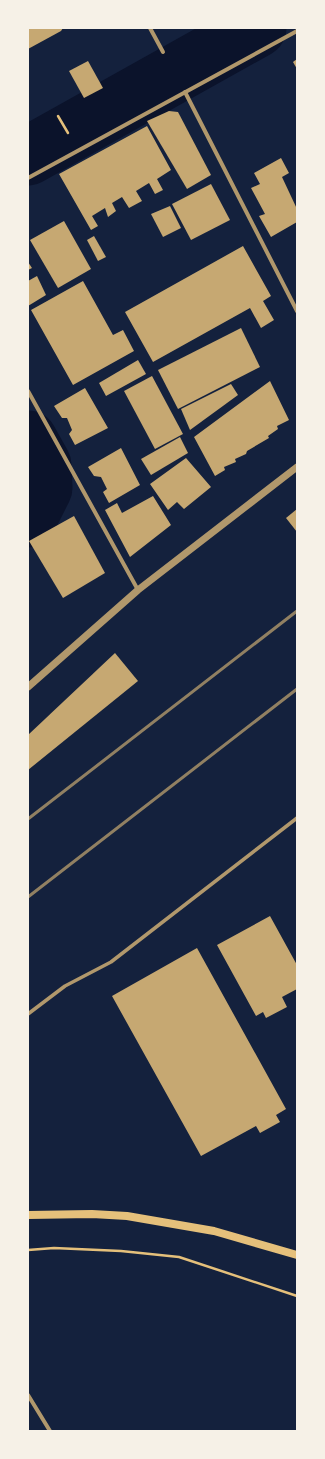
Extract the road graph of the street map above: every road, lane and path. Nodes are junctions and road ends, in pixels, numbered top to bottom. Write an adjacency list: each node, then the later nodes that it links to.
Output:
1 (150, 28): 3 (street)
2 (297, 31): 4 (street)
3 (164, 52)
4 (185, 92): 7 (street); 8 (street)
5 (58, 116): 6 (path)
6 (62, 122)
7 (28, 178)
8 (297, 311)
9 (28, 391): 11 (street)
10 (297, 467): 11 (street)
11 (138, 590): 12 (street)
12 (28, 688)
13 (297, 818): 14 (street)
14 (28, 1014)
15 (28, 1215): 17 (main road)
16 (28, 1250): 18 (path)
17 (297, 1255)
18 (297, 1296)
19 (28, 1395): 20 (street)
20 (50, 1431)

